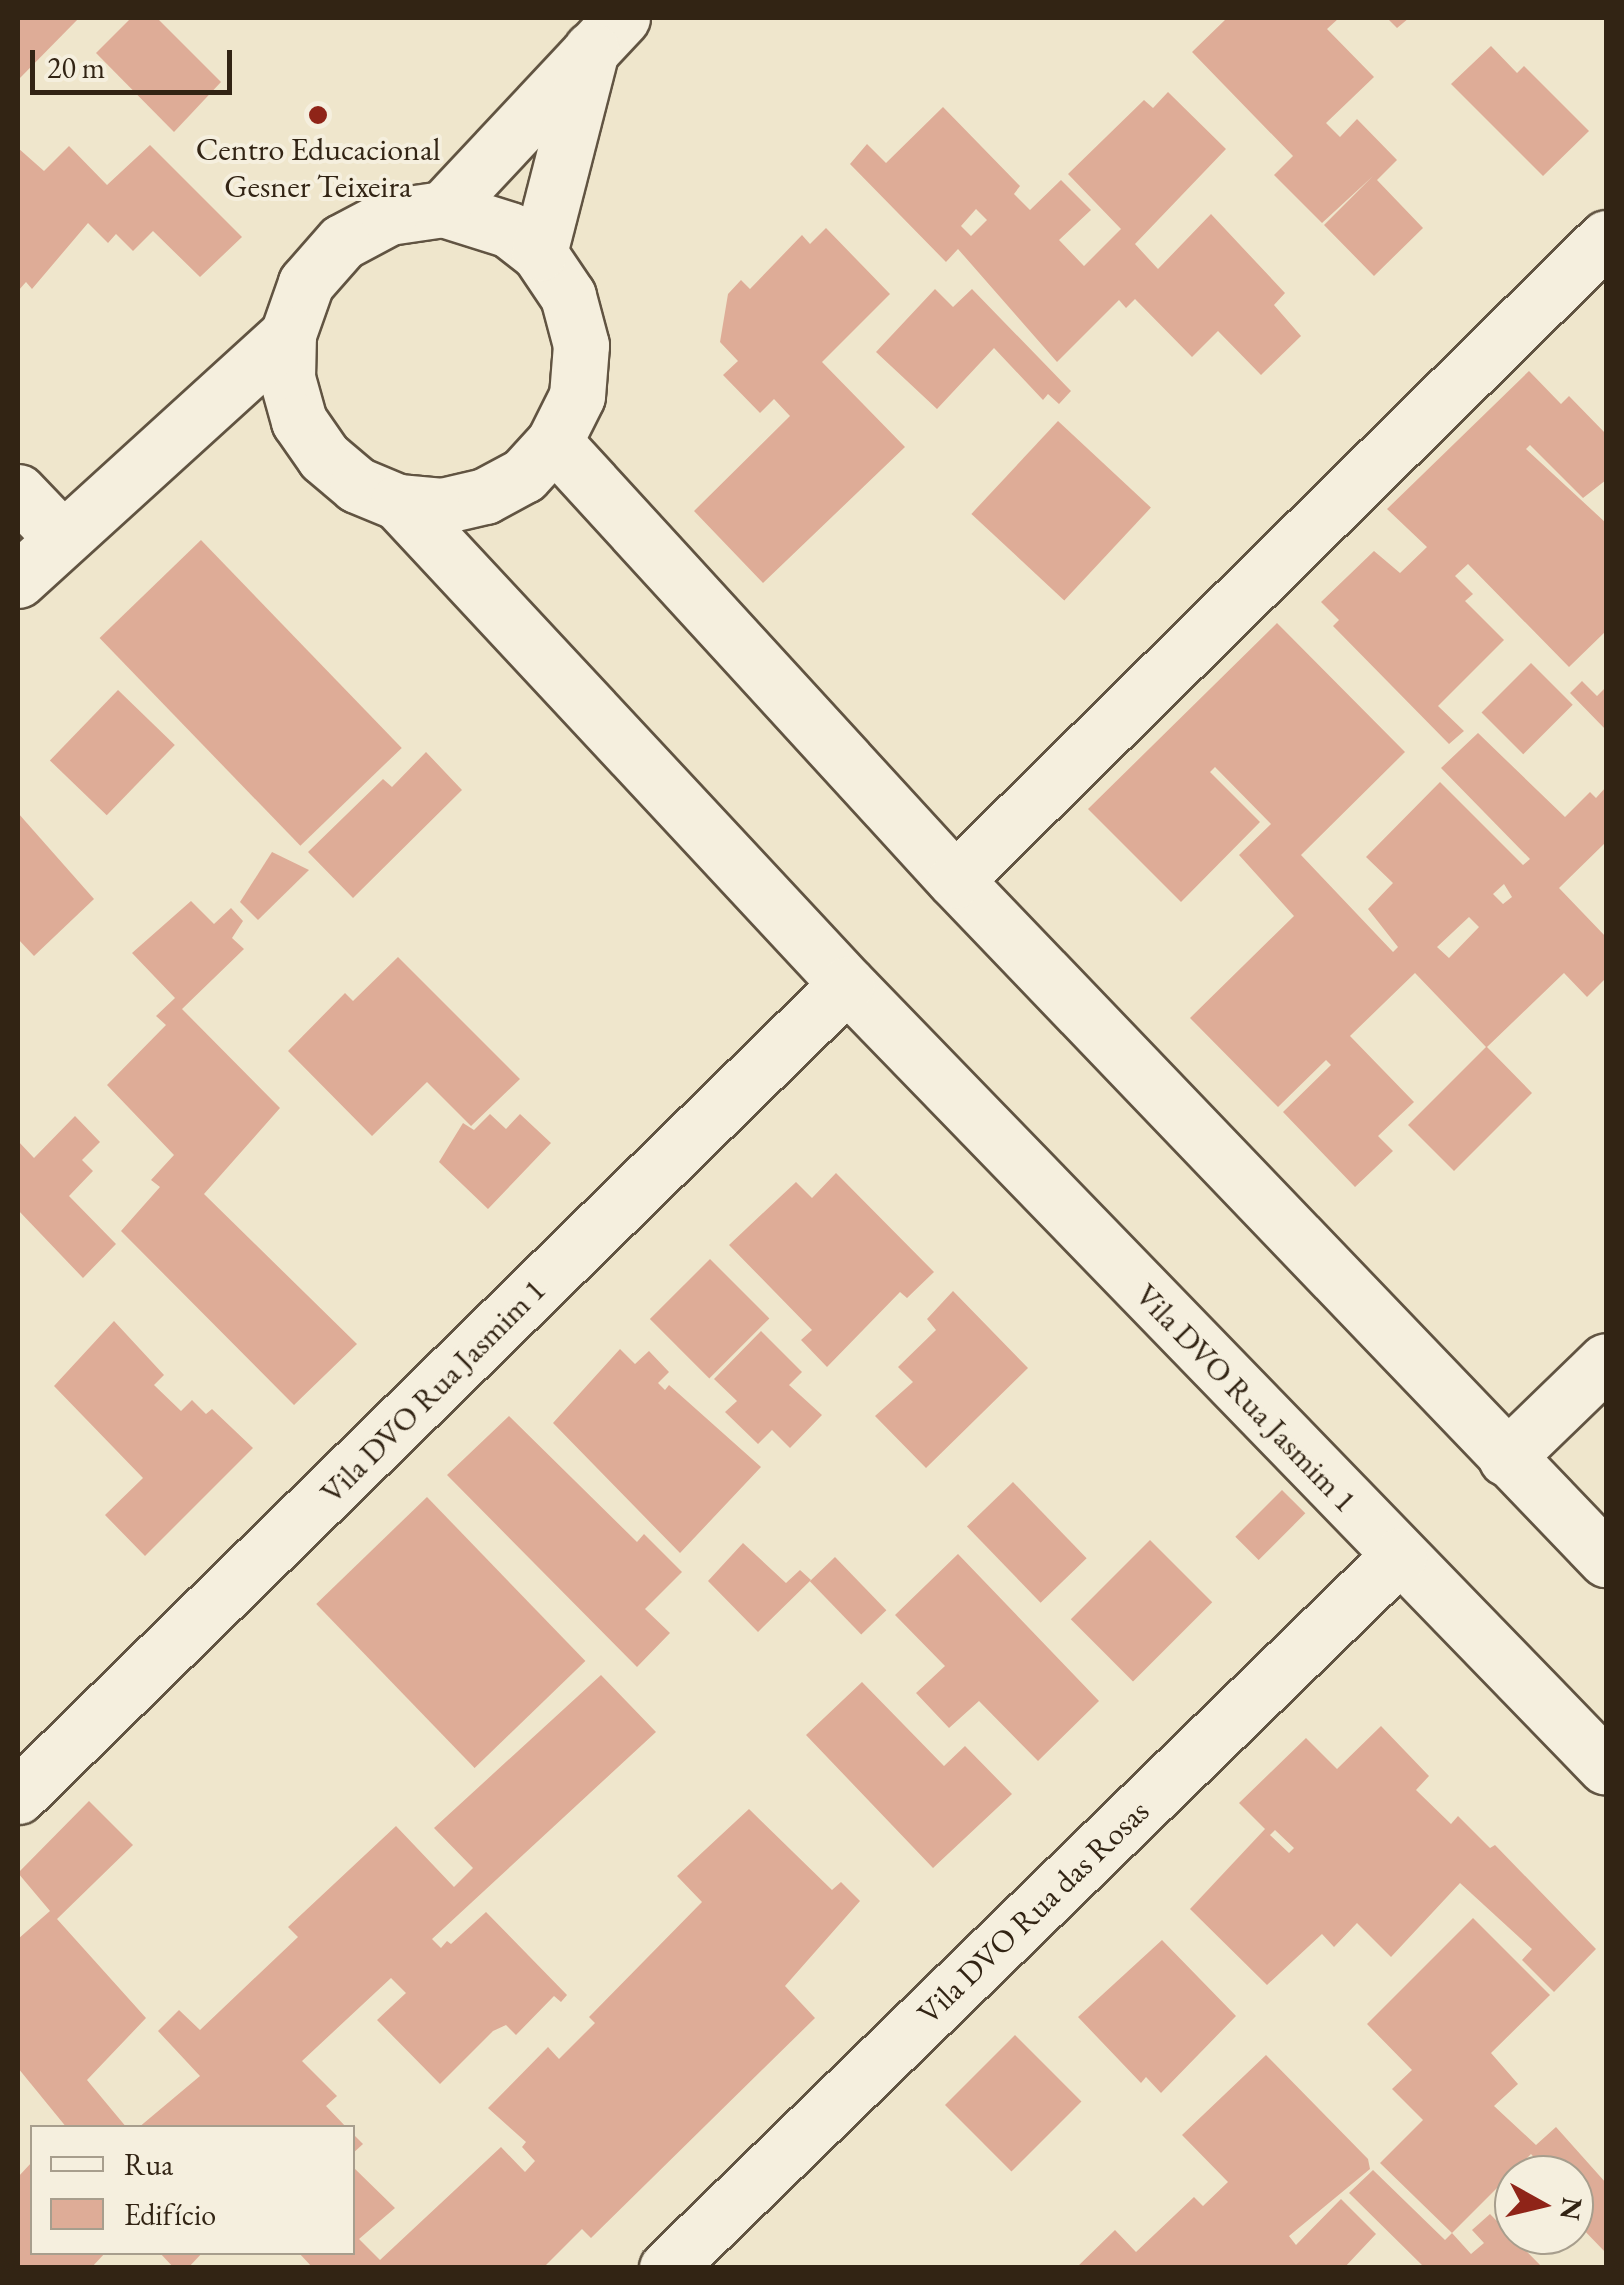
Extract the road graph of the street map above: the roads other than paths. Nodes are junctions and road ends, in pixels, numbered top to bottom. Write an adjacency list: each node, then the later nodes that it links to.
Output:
1 (607, 34): 2 (street); 4 (street)
2 (443, 209): 4 (street); 5 (street)
3 (1606, 238): 11 (street)
4 (539, 253): 6 (street)
5 (288, 334): 8 (street); 9 (street)
6 (554, 442): 8 (street); 11 (street)
7 (18, 492): 9 (street)
8 (398, 502): 12 (street, Vila DVO Rua Jasmim 1)
9 (61, 537): 10 (street)
10 (18, 580)
11 (955, 880): 14 (street)
12 (847, 984): 15 (street, Vila DVO Rua Jasmim 1); 18 (street, Vila DVO Rua Jasmim 1)
13 (1606, 1361): 14 (street)
14 (1506, 1458): 16 (street)
15 (1399, 1556): 17 (street, Vila DVO Rua Jasmim 1); 19 (street, Vila DVO Rua das Rosas)
16 (1606, 1559)
17 (1606, 1767)
18 (18, 1796)
19 (667, 2268)

